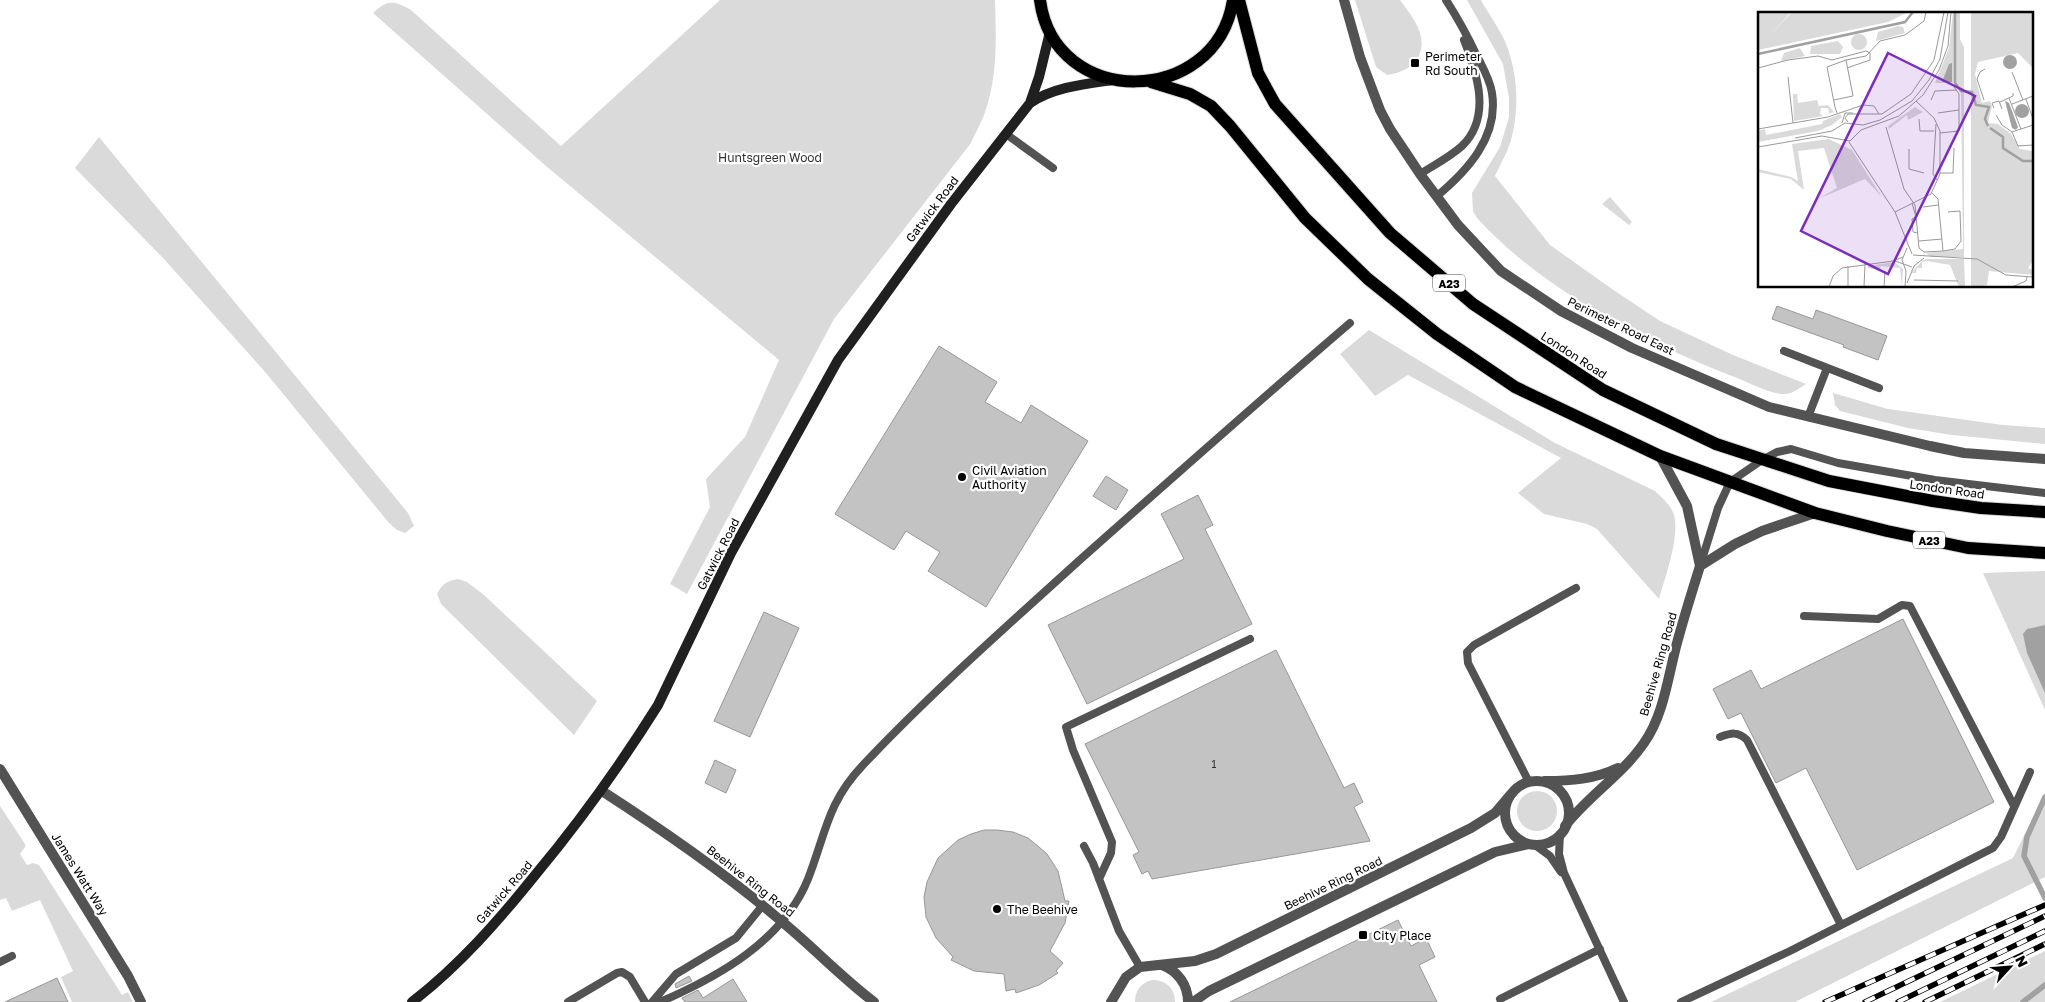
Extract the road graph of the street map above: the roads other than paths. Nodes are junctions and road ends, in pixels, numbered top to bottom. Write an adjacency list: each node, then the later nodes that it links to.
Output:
1 (1040, 0): 6 (main road)
2 (1233, 0): 8 (main road)
3 (1239, 0): 21 (main road, London Road / A23)
4 (1344, 0): 12 (street, Perimeter Road East)
5 (1445, 0): 12 (lane); 13 (lane)
6 (1050, 32): 7 (main road); 9 (street, Gatwick Road)
7 (1113, 80): 8 (main road); 9 (street, Gatwick Road)
8 (1151, 82): 19 (main road, A23)
9 (1030, 103): 10 (street, Gatwick Road)
10 (1006, 134): 11 (lane); 36 (street, Gatwick Road)
11 (1053, 168)
12 (1420, 174): 13 (street, Perimeter Road East)
13 (1436, 196): 18 (street, Perimeter Road East)
14 (1350, 323): 45 (lane)
15 (1784, 351): 16 (lane)
16 (1827, 368): 17 (lane); 18 (lane)
17 (1879, 388)
18 (1808, 417): 20 (street, Perimeter Road East)
19 (1660, 456): 22 (main road, A23); 27 (street)
20 (2045, 459)
21 (1762, 460): 22 (lane); 23 (lane); 24 (main road, London Road / A23)
22 (1730, 482): 25 (main road, A23); 27 (lane, Beehive Ring Road)
23 (2045, 493)
24 (2045, 512)
25 (1815, 513): 26 (main road, A23); 27 (street)
26 (2045, 553)
27 (1700, 566): 32 (street, Beehive Ring Road)
28 (1576, 588): 35 (lane)
29 (1804, 616): 38 (lane)
30 (1250, 638): 42 (lane)
31 (1720, 737): 46 (lane)
32 (1627, 762): 35 (street, Beehive Ring Road); 39 (street, Beehive Ring Road)
33 (0, 770): 53 (street, James Watt Way)
34 (2030, 772): 38 (lane)
35 (1533, 781): 37 (street); 39 (street)
36 (602, 792): 44 (street, Beehive Ring Road); 55 (street, Gatwick Road)
37 (1512, 793): 40 (street); 50 (street, Beehive Ring Road)
38 (2014, 806): 46 (lane)
39 (1563, 830): 40 (street); 43 (lane)
40 (1532, 844): 43 (lane); 63 (street)
41 (1084, 846): 42 (lane)
42 (1099, 879): 51 (lane)
43 (1567, 882): 47 (lane)
44 (763, 905): 45 (street, Beehive Ring Road); 58 (lane)
45 (782, 921): 59 (lane); 60 (street, Beehive Ring Road)
46 (1840, 924): 65 (lane)
47 (1600, 949): 54 (lane); 64 (lane)
48 (12, 956): 49 (lane)
49 (0, 962)
50 (1151, 964): 51 (street, Beehive Ring Road); 62 (street)
51 (1140, 967): 52 (street, Beehive Ring Road)
52 (1118, 997): 61 (street, Beehive Ring Road)
53 (141, 999)
54 (1500, 999)
55 (412, 1002)
56 (568, 1002): 57 (lane)
57 (645, 1002)
58 (652, 1002)
59 (660, 1002)
60 (874, 1002)
61 (1111, 1002)
62 (1188, 1002)
63 (1193, 1002)
64 (1624, 1002)
65 (1681, 1002)

